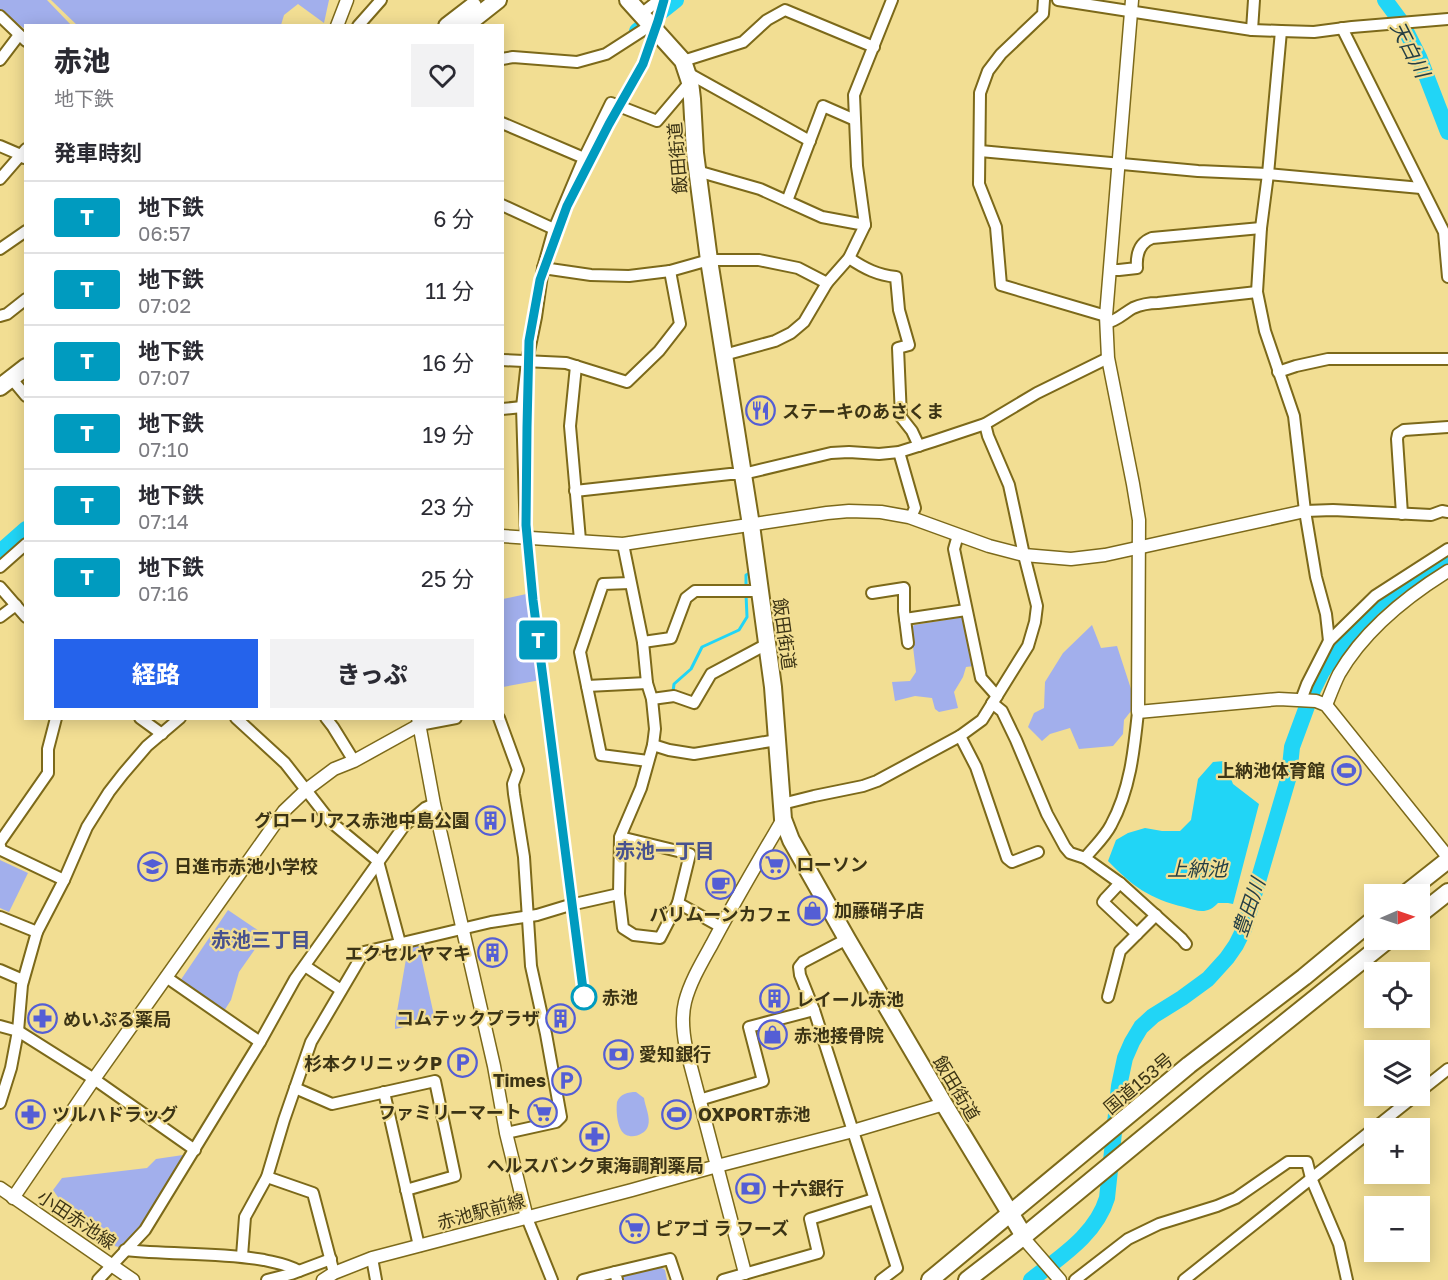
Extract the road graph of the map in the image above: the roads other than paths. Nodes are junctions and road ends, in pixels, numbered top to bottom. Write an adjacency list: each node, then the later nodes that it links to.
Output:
1 (347, 0): 15 (street)
2 (381, 0): 16 (street)
3 (480, 0): 17 (main road)
4 (498, 0): 18 (main road)
5 (628, 0): 14 (main road)
6 (659, 0): 14 (street)
7 (892, 0): 23 (street)
8 (1044, 0): 31 (street)
9 (1058, 0): 11 (street)
10 (1254, 0): 20 (street)
11 (1132, 6): 20 (street); 34 (street)
12 (0, 16): 22 (street)
13 (1448, 19): 19 (street)
14 (646, 20): 24 (street); 26 (main road)
15 (339, 24)
16 (360, 24)
17 (450, 24)
18 (468, 24)
19 (1347, 28): 21 (street); 38 (street)
20 (1252, 30): 21 (street)
21 (1281, 31): 36 (street)
22 (22, 38): 25 (street)
23 (874, 47): 26 (street); 27 (street)
24 (504, 59)
25 (0, 60)
26 (687, 72): 29 (street); 33 (street); 35 (main road, 飯田街道)
27 (855, 120): 29 (street); 41 (street)
28 (504, 124): 33 (street)
29 (810, 141): 39 (street)
30 (0, 146): 32 (street)
31 (980, 151): 34 (street); 56 (street)
32 (24, 155): 37 (street)
33 (584, 158): 43 (street)
34 (1119, 163): 36 (street); 49 (street)
35 (697, 171): 39 (street); 47 (main road, 飯田街道)
36 (1268, 174): 38 (street); 42 (street)
37 (0, 179)
38 (1421, 188): 51 (street)
39 (787, 201): 41 (street)
40 (504, 206): 43 (street)
41 (865, 225): 46 (street)
42 (1261, 228): 49 (street); 53 (street)
43 (554, 229): 48 (street)
44 (24, 232): 45 (street)
45 (0, 249)
46 (849, 258): 52 (street); 72 (street)
47 (709, 260): 50 (street); 52 (street); 58 (main road, 飯田街道)
48 (543, 268): 50 (street); 62 (street)
49 (1110, 270): 56 (street)
50 (670, 271): 63 (street)
51 (1448, 277)
52 (827, 283): 58 (street)
53 (1257, 292): 56 (street); 65 (street)
54 (24, 301): 55 (street)
55 (0, 316)
56 (1106, 319): 59 (street)
57 (24, 355): 66 (main road)
58 (724, 355): 74 (main road, 飯田街道)
59 (1108, 358): 70 (street); 87 (street)
60 (1448, 359): 65 (street)
61 (504, 360): 62 (street)
62 (527, 361): 63 (street); 68 (street)
63 (576, 366): 75 (street)
64 (24, 368): 66 (main road)
65 (1278, 372): 76 (street)
66 (4, 379): 67 (street)
67 (24, 394)
68 (522, 407): 69 (street); 83 (street)
69 (504, 409)
70 (985, 424): 72 (street); 89 (street)
71 (1448, 427): 78 (street)
72 (919, 446): 73 (street)
73 (899, 452): 74 (street); 79 (street)
74 (742, 474): 75 (street); 80 (main road, 飯田街道)
75 (575, 491): 84 (street)
76 (1305, 511): 78 (street); 87 (street); 101 (street)
77 (1448, 512): 78 (street)
78 (1402, 514)
79 (910, 517): 80 (street); 82 (street)
80 (751, 525): 85 (street); 94 (main road, 飯田街道)
81 (504, 536): 83 (street)
82 (958, 536): 89 (street); 97 (street)
83 (526, 537): 84 (street)
84 (580, 540): 85 (street)
85 (623, 544): 92 (street)
86 (24, 545): 90 (street)
87 (1139, 547): 89 (street); 110 (street)
88 (1448, 549): 101 (street)
89 (1023, 555): 108 (street)
90 (0, 567)
91 (1448, 572): 109 (street)
92 (630, 583): 102 (street); 106 (street)
93 (0, 587): 96 (street)
94 (759, 591): 102 (street); 104 (main road, 飯田街道)
95 (872, 593): 100 (street)
96 (16, 605): 98 (street); 99 (street)
97 (966, 610): 100 (street); 108 (street)
98 (24, 615)
99 (0, 617)
100 (905, 619): 103 (street)
101 (1329, 641): 109 (street)
102 (643, 642): 105 (street)
103 (908, 643)
104 (767, 644): 107 (street); 121 (main road, 飯田街道)
105 (647, 683): 106 (street); 107 (street)
106 (587, 686): 124 (street)
107 (652, 699): 122 (street)
108 (994, 700): 120 (street); 131 (street)
109 (1312, 701): 110 (street); 132 (street)
110 (1138, 712): 131 (street)
111 (55, 720): 129 (street)
112 (143, 720): 119 (street)
113 (178, 720): 119 (street)
114 (239, 720): 125 (street)
115 (438, 720): 118 (street)
116 (500, 720): 142 (street)
117 (333, 721): 123 (street)
118 (419, 722): 123 (street); 126 (street)
119 (162, 734): 134 (street)
120 (960, 736): 127 (street); 130 (street)
121 (777, 740): 122 (street); 127 (main road, 飯田街道)
122 (652, 745): 124 (street)
123 (354, 761): 125 (street)
124 (648, 761): 128 (street)
125 (306, 790): 133 (street); 155 (street)
126 (434, 804): 133 (street); 146 (street)
127 (782, 812): 145 (street); 149 (main road, 飯田街道)
128 (620, 837): 138 (street); 139 (street)
129 (0, 844): 134 (street)
130 (1038, 852)
131 (1085, 858): 135 (street)
132 (1448, 859): 136 (main road)
133 (378, 861): 150 (street); 153 (street)
134 (64, 880): 147 (street)
135 (1120, 884): 141 (street); 148 (street)
136 (1417, 884)
137 (1448, 892): 140 (main road)
138 (619, 894): 139 (street); 142 (street)
139 (678, 903): 145 (street)
140 (1430, 906)
141 (1156, 915): 148 (street); 151 (street)
142 (528, 916): 146 (street); 173 (street)
143 (0, 917): 147 (street)
144 (1364, 926): 182 (main road, 国道153号)
145 (721, 927): 168 (street)
146 (462, 930): 150 (street); 173 (street)
147 (37, 932): 156 (street)
148 (1137, 934): 158 (street)
149 (847, 939): 159 (street); 170 (main road, 飯田街道)
150 (400, 943): 157 (street)
151 (1186, 944)
152 (1375, 950): 184 (main road)
153 (305, 966): 157 (street); 162 (street)
154 (0, 970): 156 (street)
155 (166, 977): 162 (street); 164 (street)
156 (23, 980): 161 (street)
157 (341, 990): 166 (street)
158 (1108, 997)
159 (814, 1010): 168 (street); 172 (street)
160 (0, 1026): 161 (street)
161 (18, 1032): 164 (street); 169 (street)
162 (260, 1042): 174 (street)
163 (1448, 1069): 165 (street)
164 (94, 1080): 174 (street); 180 (street)
165 (1430, 1084)
166 (295, 1088): 167 (street); 176 (street)
167 (384, 1092): 179 (street); 179 (street)
168 (699, 1100): 175 (street)
169 (0, 1103)
170 (944, 1104): 172 (street, 赤池駅前線); 182 (main road, 飯田街道)
171 (1402, 1106): 177 (street)
172 (853, 1131): 175 (street, 赤池駅前線); 181 (street)
173 (507, 1132): 183 (street)
174 (195, 1150): 186 (street)
175 (717, 1166): 183 (street, 赤池駅前線); 195 (street)
176 (267, 1177): 187 (street); 189 (street)
177 (1311, 1178): 208 (street); 209 (street); 210 (street)
178 (0, 1188): 180 (street, 小田赤池線)
179 (406, 1190): 185 (street)
180 (13, 1198): 190 (street, 小田赤池線)
181 (874, 1198): 195 (street); 205 (street)
182 (1010, 1214): 184 (main road, 飯田街道); 206 (main road, 国道153号)
183 (527, 1218): 185 (street, 赤池駅前線); 201 (street)
184 (1025, 1238): 194 (street); 207 (main road)
185 (419, 1246): 188 (street, 赤池駅前線)
186 (125, 1251): 187 (street); 190 (street)
187 (242, 1256): 192 (street)
188 (372, 1258): 191 (street, 赤池駅前線); 200 (street)
189 (331, 1259): 191 (street); 192 (street)
190 (112, 1264): 196 (street); 197 (street, 小田赤池線)
191 (334, 1272): 199 (street, 赤池駅前線)
192 (295, 1275): 198 (street)
193 (616, 1276): 202 (street); 203 (street)
194 (1053, 1276)
195 (746, 1277): 204 (street)
196 (98, 1280)
197 (133, 1280)
198 (267, 1280)
199 (323, 1280)
200 (376, 1280)
201 (552, 1280)
202 (583, 1280)
203 (677, 1280)
204 (723, 1280)
205 (881, 1280)
206 (930, 1280)
207 (967, 1280)
208 (1075, 1280)
209 (1184, 1280)
210 (1347, 1280)

